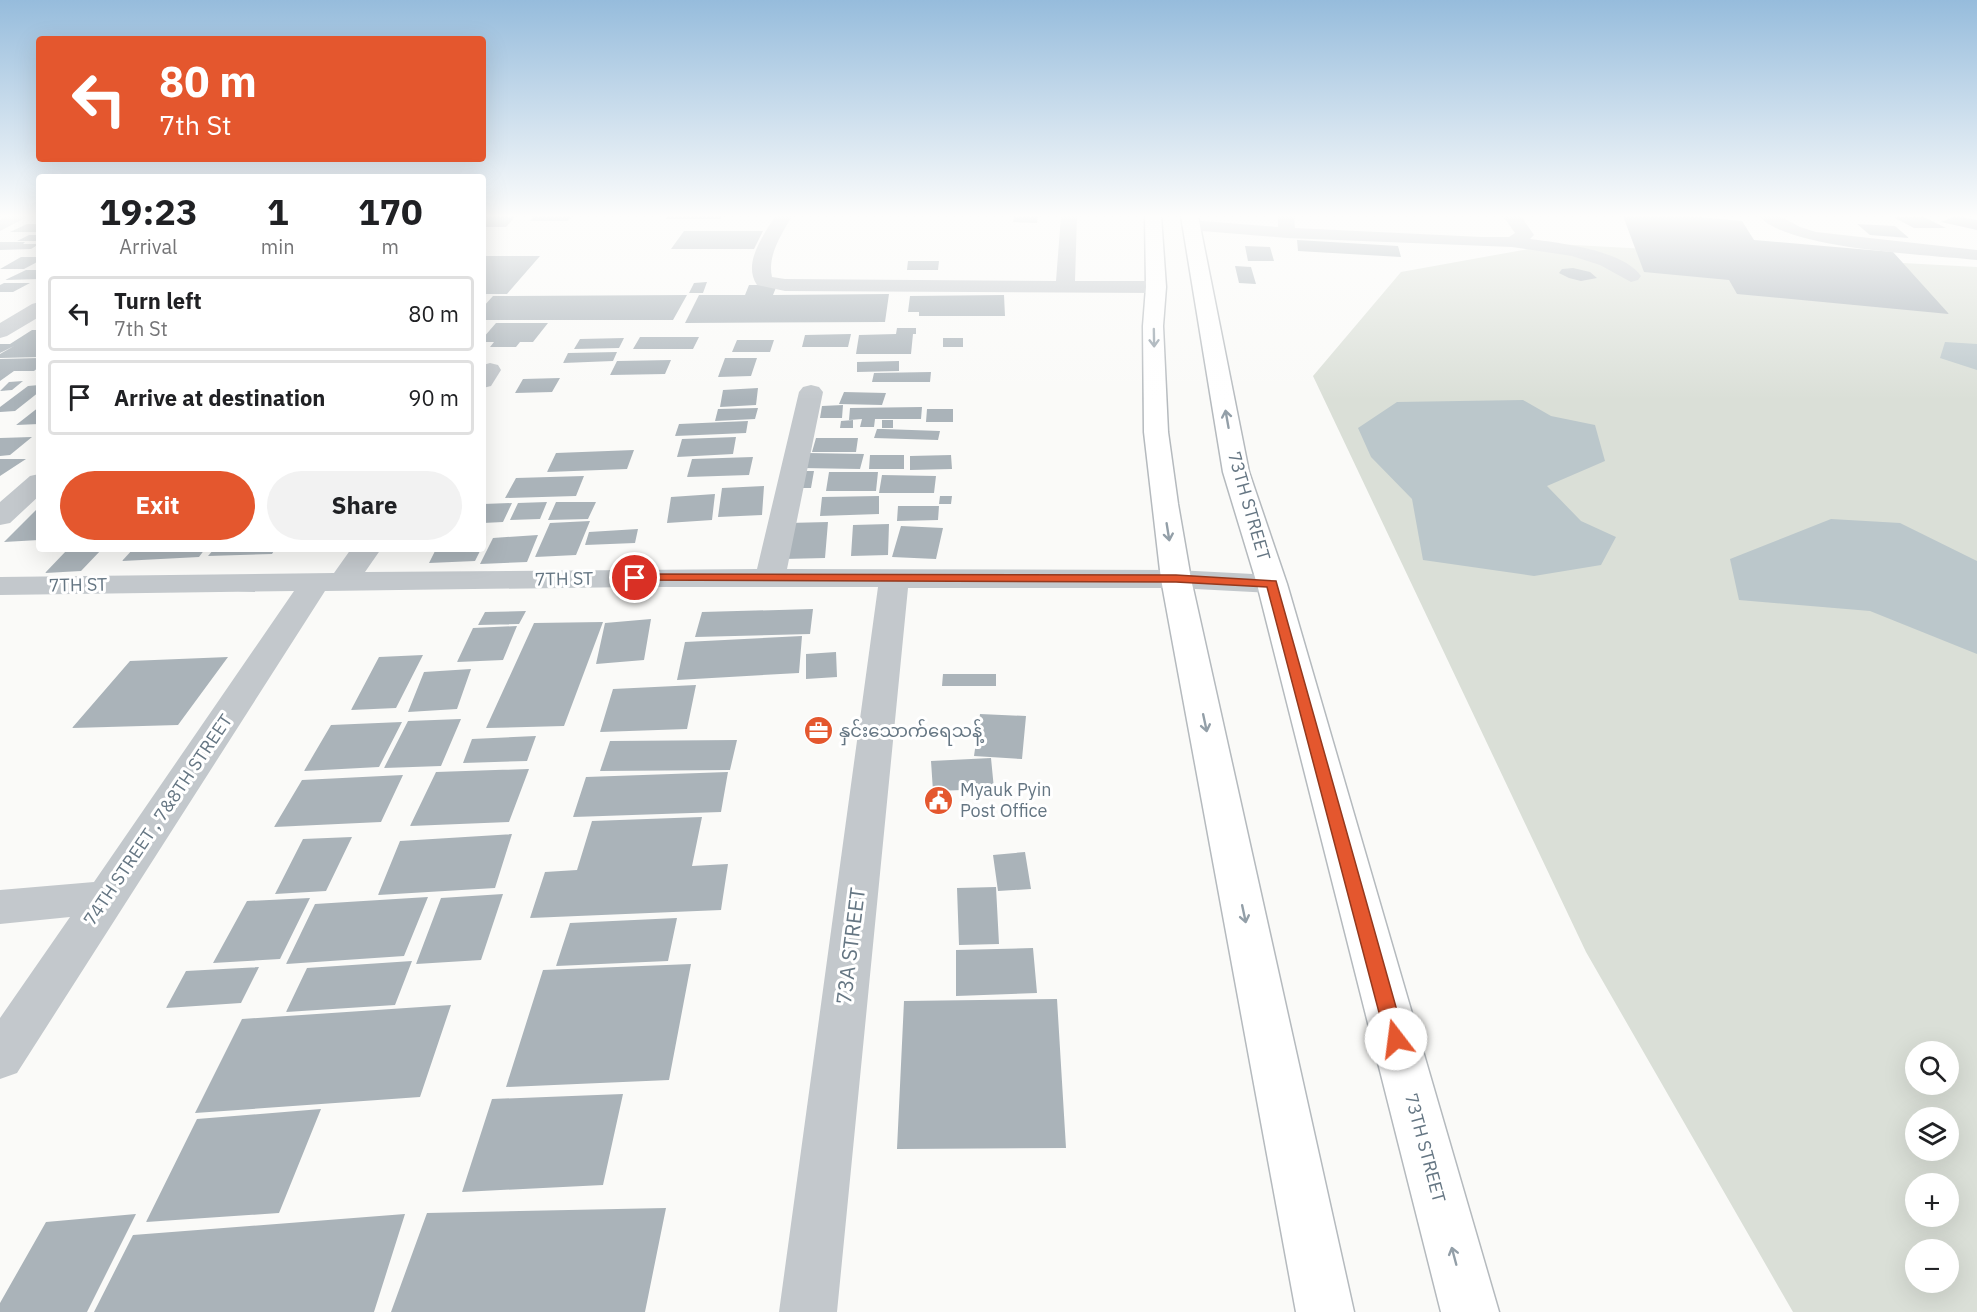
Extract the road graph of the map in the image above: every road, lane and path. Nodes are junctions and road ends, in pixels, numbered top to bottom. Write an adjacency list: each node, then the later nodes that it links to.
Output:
1 (762, 277): 5 (street)
2 (1066, 277): 5 (street)
3 (1156, 277): 6 (main road)
4 (1200, 277): 17 (main road, 73TH STREET, one-way to 4)
5 (1065, 287): 6 (street)
6 (1156, 287): 15 (main road, one-way to 15)
7 (36, 310): 8 (street)
8 (0, 332)
9 (811, 392): 13 (street)
10 (36, 485): 11 (street)
11 (0, 517)
12 (363, 552): 16 (street, 74TH STREET , 7&8TH STREET)
13 (770, 579): 14 (street, 7TH ST); 16 (street, 7TH ST)
14 (894, 579): 15 (street, 7TH ST); 22 (street, 73A STREET)
15 (1176, 579): 17 (street, 7TH ST); 23 (main road, one-way to 23)
16 (330, 582): 18 (street, 7TH ST); 19 (street, 74TH STREET , 7&8TH STREET)
17 (1272, 584): 24 (main road, 73TH STREET, one-way to 17)
18 (0, 586)
19 (107, 897): 20 (street); 21 (street, 74TH STREET , 7&8TH STREET)
20 (0, 908)
21 (0, 1058)
22 (808, 1312)
23 (1325, 1312)
24 (1470, 1312)

